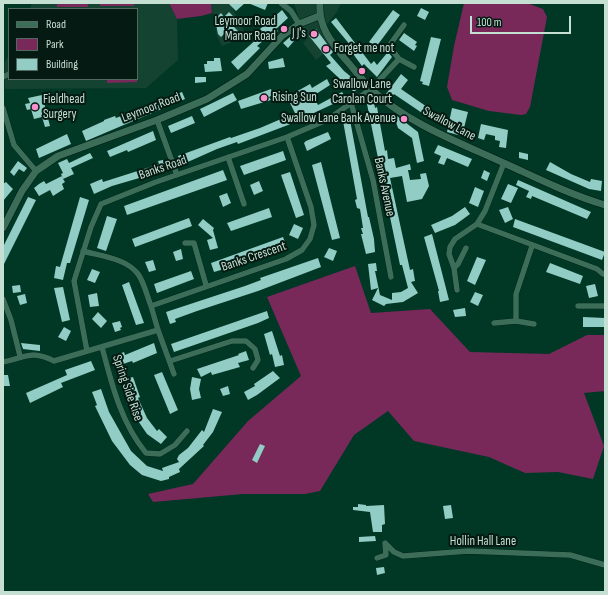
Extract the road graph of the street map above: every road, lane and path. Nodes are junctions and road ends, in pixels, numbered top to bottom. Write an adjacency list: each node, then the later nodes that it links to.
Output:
1 (320, 3): 3 (street)
2 (286, 4): 4 (street)
3 (319, 16): 4 (street, Leymoor Road); 8 (street, Swallow Lane)
4 (299, 24): 11 (street, Leymoor Road)
5 (404, 25): 6 (street)
6 (398, 59): 7 (street); 8 (street, Banks Road)
7 (414, 67)
8 (371, 89): 9 (street, Banks Road); 14 (street, Swallow Lane)
9 (351, 103): 12 (street, Banks Road); 27 (street, Banks Avenue)
10 (3, 108): 15 (street)
11 (157, 120): 15 (street, Leymoor Road); 16 (street)
12 (287, 137): 13 (street, Banks Road); 29 (street, Banks Crescent)
13 (228, 157): 16 (street, Banks Road); 17 (street)
14 (504, 163): 18 (street, Swallow Lane); 19 (street)
15 (36, 171): 20 (street, Leymoor Road)
16 (177, 175): 24 (street, Banks Road)
17 (244, 204)
18 (605, 205)
19 (476, 224): 22 (street); 25 (street)
20 (3, 228)
21 (185, 243): 29 (street)
22 (532, 246): 26 (street); 35 (street)
23 (466, 248): 25 (street)
24 (83, 252): 32 (street); 40 (street, Banks Road)
25 (454, 268): 30 (street)
26 (604, 273): 28 (street)
27 (391, 277)
28 (605, 281)
29 (206, 285): 32 (street, Banks Crescent)
30 (457, 290)
31 (3, 299): 41 (street)
32 (151, 306): 38 (street)
33 (578, 306): 34 (street)
34 (605, 306)
35 (516, 321): 36 (street); 37 (street)
36 (494, 323)
37 (534, 324)
38 (158, 330): 39 (street); 42 (street)
39 (102, 347): 40 (street); 46 (street, Spring Side Rise)
40 (87, 351): 41 (street)
41 (20, 356): 43 (street)
42 (170, 361): 44 (street); 45 (street)
43 (3, 362)
44 (253, 368)
45 (174, 374)
46 (187, 431)
47 (377, 558): 48 (street, Hollin Hall Lane)
48 (605, 565)

